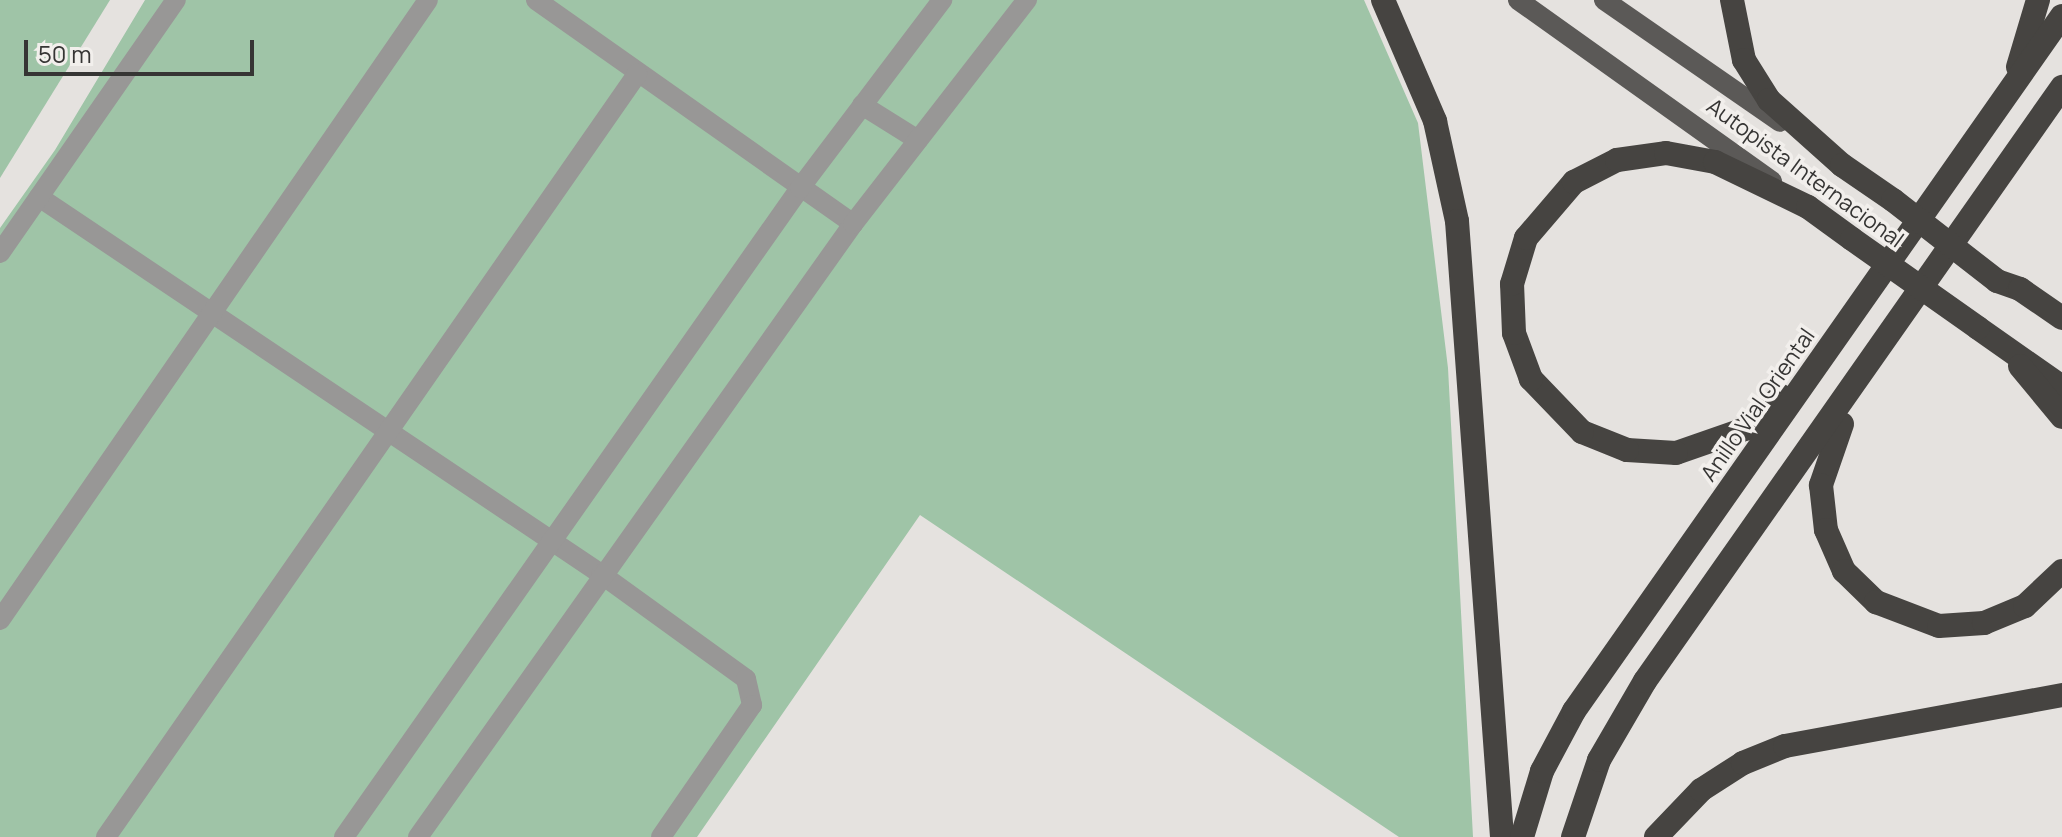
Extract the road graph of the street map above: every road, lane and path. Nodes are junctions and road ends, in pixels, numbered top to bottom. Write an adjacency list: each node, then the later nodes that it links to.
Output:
1 (176, 0): 21 (street)
2 (428, 0): 27 (street)
3 (536, 0): 12 (street)
4 (942, 0): 16 (street)
5 (1027, 0): 18 (street)
6 (1383, 0): 44 (highway)
7 (1518, 0): 22 (main road, Autopista Internacional)
8 (1604, 0): 19 (main road, Autopista Internacional)
9 (1732, 0): 19 (highway)
10 (2038, 0): 13 (highway)
11 (2062, 16): 13 (highway, Anillo Vial Oriental)
12 (637, 74): 20 (street); 34 (street)
13 (2012, 87): 29 (highway, Anillo Vial Oriental)
14 (2062, 87): 17 (highway)
15 (2062, 100): 17 (highway)
16 (862, 105): 18 (street); 20 (street)
17 (2028, 135): 31 (highway)
18 (918, 140): 23 (street)
19 (1842, 165): 25 (highway, Autopista Internacional, bridge)
20 (800, 188): 23 (street); 35 (street)
21 (39, 197): 24 (street); 27 (street)
22 (1808, 207): 29 (highway); 30 (highway, Autopista Internacional, bridge)
23 (853, 224): 37 (street)
24 (0, 253)
25 (2009, 285): 26 (highway); 28 (highway, Autopista Internacional)
26 (2062, 310)
27 (213, 313): 34 (street); 38 (street)
28 (2062, 318)
29 (1838, 336): 45 (highway, Anillo Vial Oriental)
30 (2010, 351): 32 (highway, Autopista Internacional); 33 (highway)
31 (1871, 362): 36 (highway); 46 (highway)
32 (2062, 387)
33 (2062, 417)
34 (385, 432): 35 (street); 40 (street)
35 (548, 542): 37 (street); 41 (street)
36 (2062, 571)
37 (601, 574): 42 (street); 43 (street)
38 (0, 620)
39 (2062, 695): 47 (highway)
40 (106, 837)
41 (344, 837)
42 (418, 837)
43 (661, 837)
44 (1502, 837)
45 (1522, 837)
46 (1573, 837)
47 (1656, 837)

